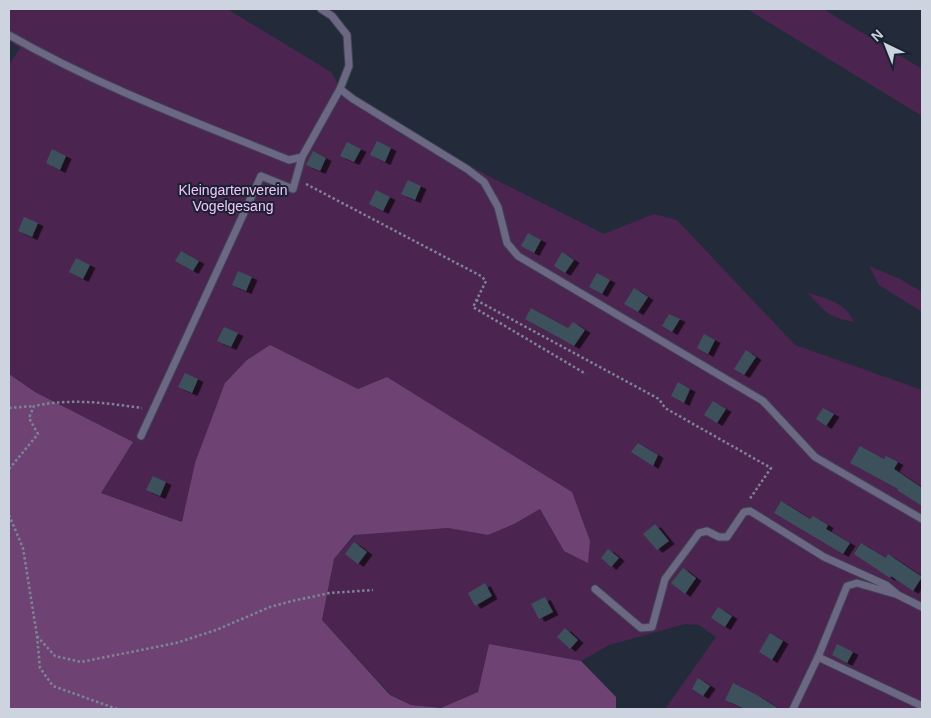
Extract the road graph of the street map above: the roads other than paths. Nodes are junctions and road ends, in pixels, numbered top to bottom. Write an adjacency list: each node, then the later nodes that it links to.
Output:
1 (321, 9): 3 (lane)
2 (9, 34): 4 (lane)
3 (340, 89): 4 (lane); 6 (lane)
4 (302, 157): 5 (lane)
5 (142, 436)
6 (922, 519)
7 (595, 589): 8 (lane)
8 (898, 595): 9 (lane); 10 (lane)
9 (922, 607)
10 (818, 657): 11 (lane); 12 (lane)
11 (922, 706)
12 (793, 709)

